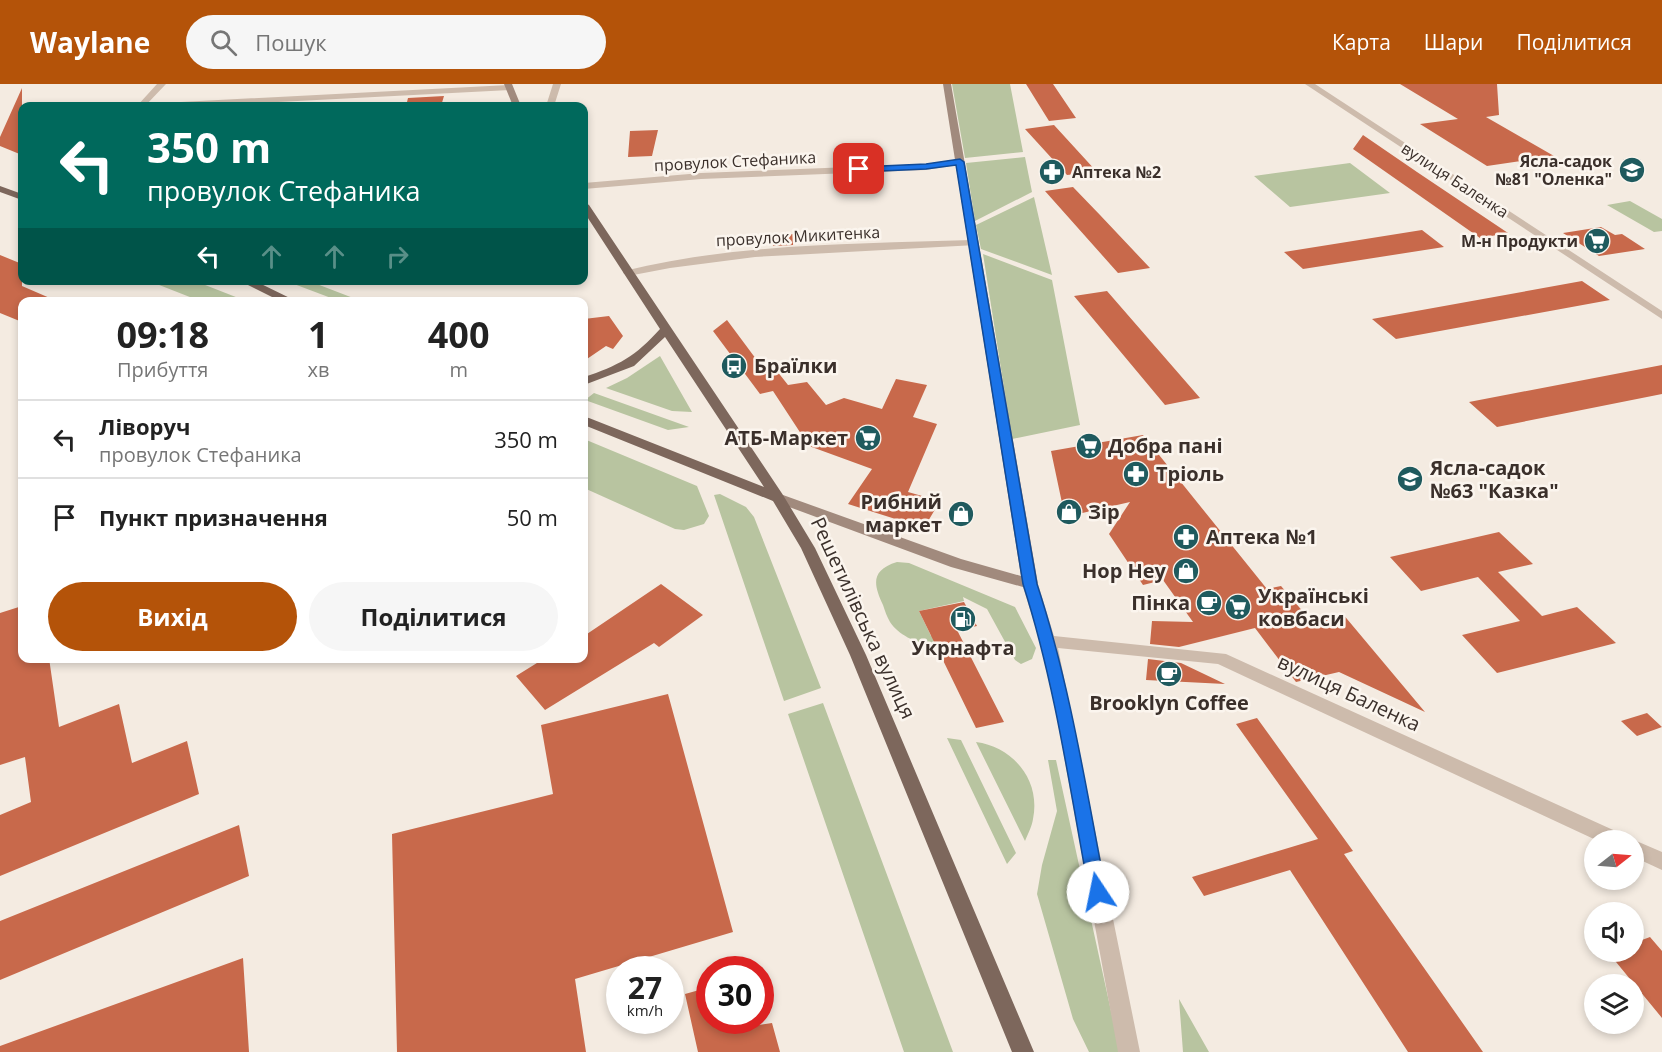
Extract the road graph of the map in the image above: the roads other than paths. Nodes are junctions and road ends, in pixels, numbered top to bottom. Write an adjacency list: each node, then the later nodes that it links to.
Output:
1 (162, 84): 6 (street)
2 (556, 84): 9 (street)
3 (947, 84): 10 (street)
4 (1309, 84): 20 (street, вулиця Баленка)
5 (508, 86): 7 (street); 8 (street)
6 (145, 102)
7 (231, 102)
8 (515, 102)
9 (551, 102)
10 (960, 162): 11 (street, провулок Стефаника); 16 (street)
11 (588, 186)
12 (18, 187): 13 (main road)
13 (0, 189): 14 (main road)
14 (18, 196)
15 (588, 211): 17 (main road, Решетилівська вулиця)
16 (972, 243): 17 (street, провулок Микитенка); 25 (street)
17 (628, 273): 21 (main road, Решетилівська вулиця)
18 (254, 285): 19 (main road)
19 (282, 297)
20 (1662, 316)
21 (666, 329): 22 (main road); 24 (main road, Решетилівська вулиця)
22 (588, 380)
23 (588, 423): 24 (main road)
24 (778, 498): 25 (street); 30 (main road, Решетилівська вулиця)
25 (1030, 584): 26 (street)
26 (1048, 641): 27 (street, вулиця Баленка); 31 (street)
27 (1593, 830)
28 (1644, 853): 29 (street)
29 (1662, 861)
30 (1023, 1052)
31 (1129, 1052)

